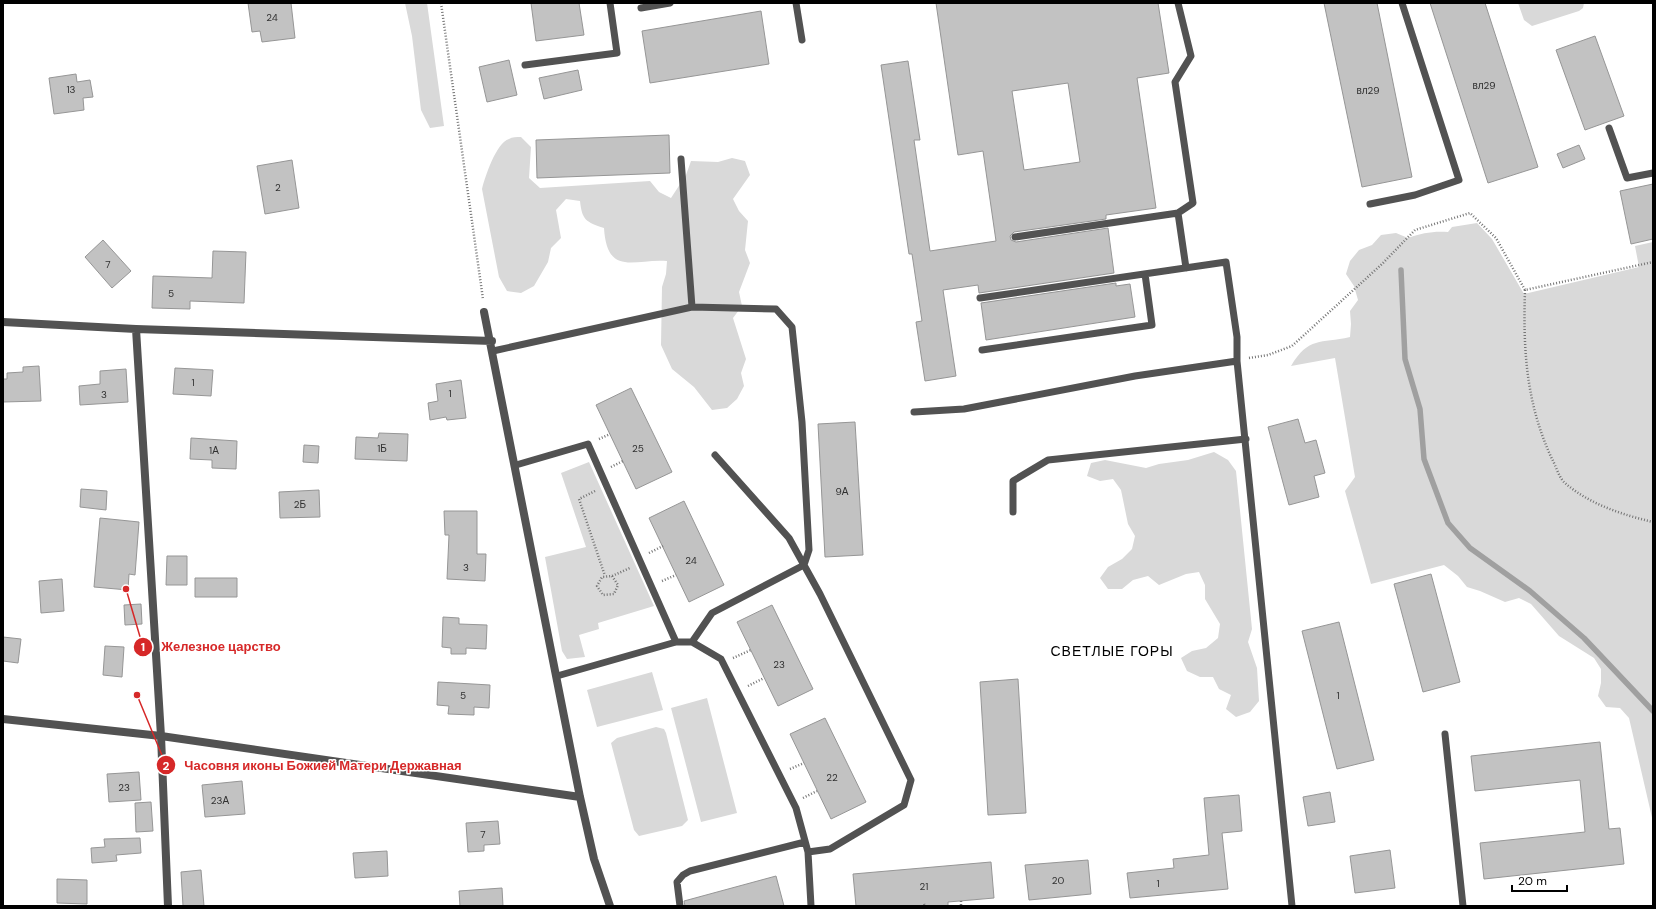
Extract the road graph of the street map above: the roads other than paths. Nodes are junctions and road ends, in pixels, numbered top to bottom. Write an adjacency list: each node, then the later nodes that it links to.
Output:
1 (610, 3): 8 (lane)
2 (670, 3): 6 (lane)
3 (796, 3): 7 (lane)
4 (1178, 3): 13 (lane)
5 (1402, 3): 12 (lane)
6 (641, 8)
7 (802, 40)
8 (526, 65)
9 (1609, 128): 11 (lane)
10 (681, 159): 18 (lane)
11 (1653, 173)
12 (1370, 204)
13 (1178, 213): 14 (lane); 15 (lane)
14 (1015, 237)
15 (1186, 268): 16 (lane); 25 (lane)
16 (1145, 274): 17 (lane); 23 (lane)
17 (980, 298)
18 (692, 307): 24 (lane); 31 (lane)
19 (484, 312): 22 (street)
20 (3, 322): 21 (street)
21 (136, 330): 22 (street); 37 (street)
22 (492, 341): 24 (street)
23 (982, 350)
24 (494, 351): 29 (street)
25 (1237, 361): 26 (lane); 27 (lane)
26 (914, 412)
27 (1246, 439): 30 (lane); 45 (lane)
28 (715, 455): 31 (lane)
29 (516, 465): 32 (lane); 34 (street)
30 (1013, 512)
31 (804, 565): 33 (lane); 40 (lane)
32 (676, 642): 33 (lane); 34 (lane)
33 (692, 642): 39 (lane)
34 (557, 676): 38 (street)
35 (3, 719): 37 (street)
36 (1445, 734): 46 (lane)
37 (161, 736): 38 (street); 41 (street)
38 (580, 797): 42 (street)
39 (805, 842): 40 (lane); 43 (lane)
40 (808, 852): 44 (lane)
41 (168, 906)
42 (610, 906)
43 (680, 906)
44 (811, 906)
45 (1292, 906)
46 (1463, 906)

